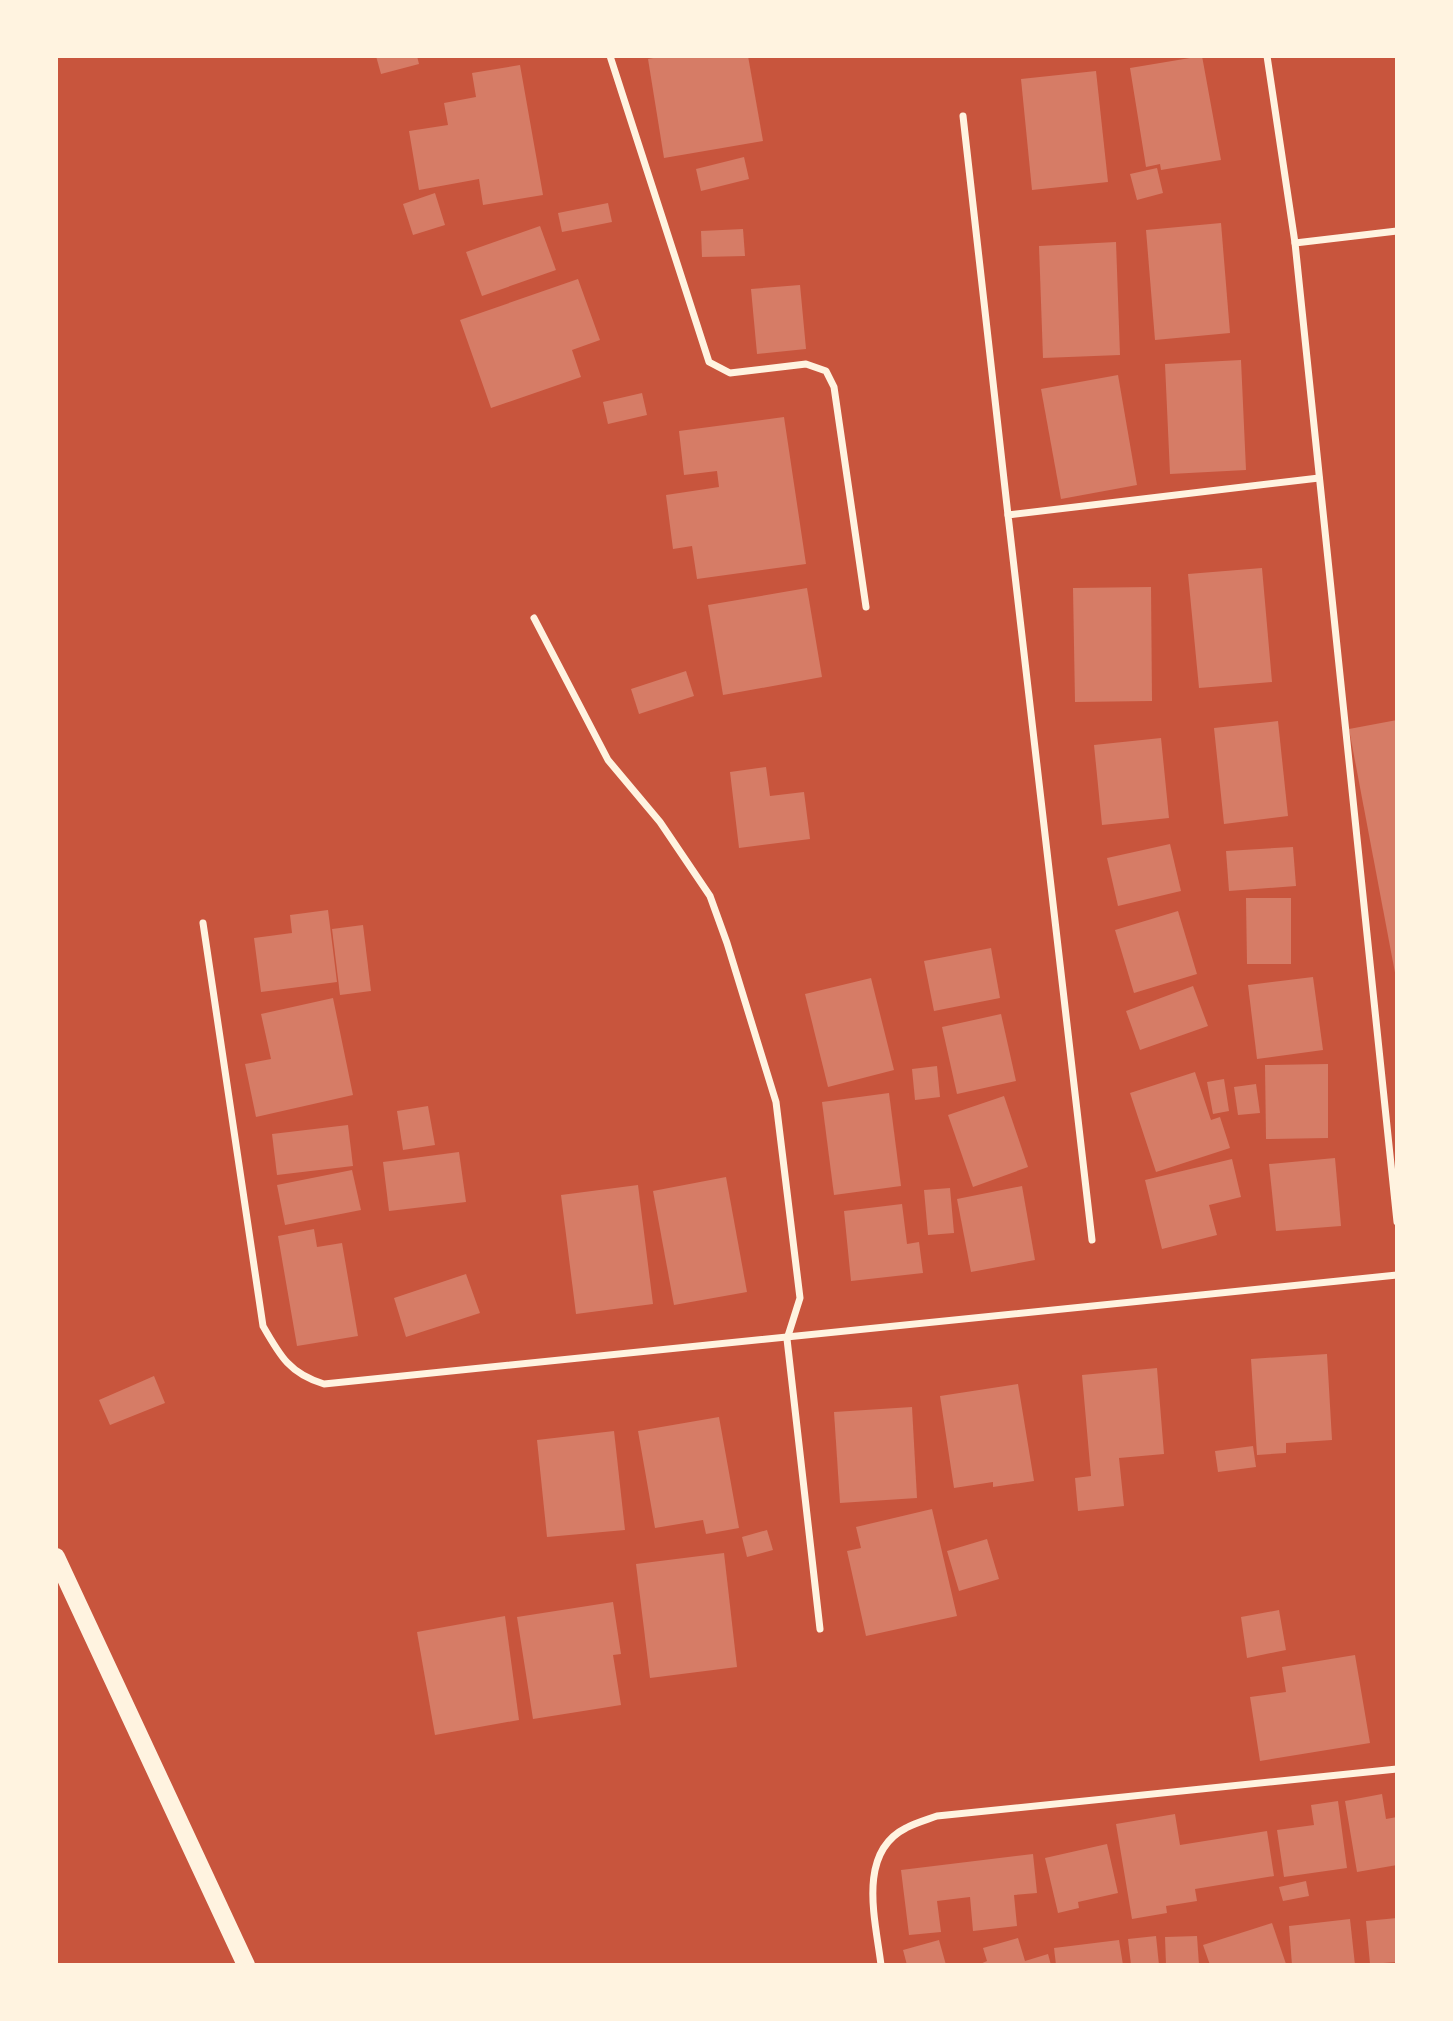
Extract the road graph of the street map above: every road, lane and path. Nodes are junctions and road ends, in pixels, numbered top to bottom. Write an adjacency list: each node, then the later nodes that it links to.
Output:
1 (610, 56): 8 (street)
2 (1267, 56): 5 (street)
3 (962, 116): 7 (street)
4 (1397, 231): 5 (street)
5 (1295, 243): 6 (street)
6 (1319, 478): 7 (street); 11 (street)
7 (1008, 515): 12 (street)
8 (866, 607)
9 (534, 618): 14 (street)
10 (203, 923): 14 (street)
11 (1397, 1222)
12 (1092, 1240)
13 (1397, 1275): 14 (street)
14 (787, 1339): 16 (street)
15 (56, 1557): 18 (main road)
16 (820, 1629)
17 (1397, 1769): 19 (street)
18 (246, 1965)
19 (881, 1965)

